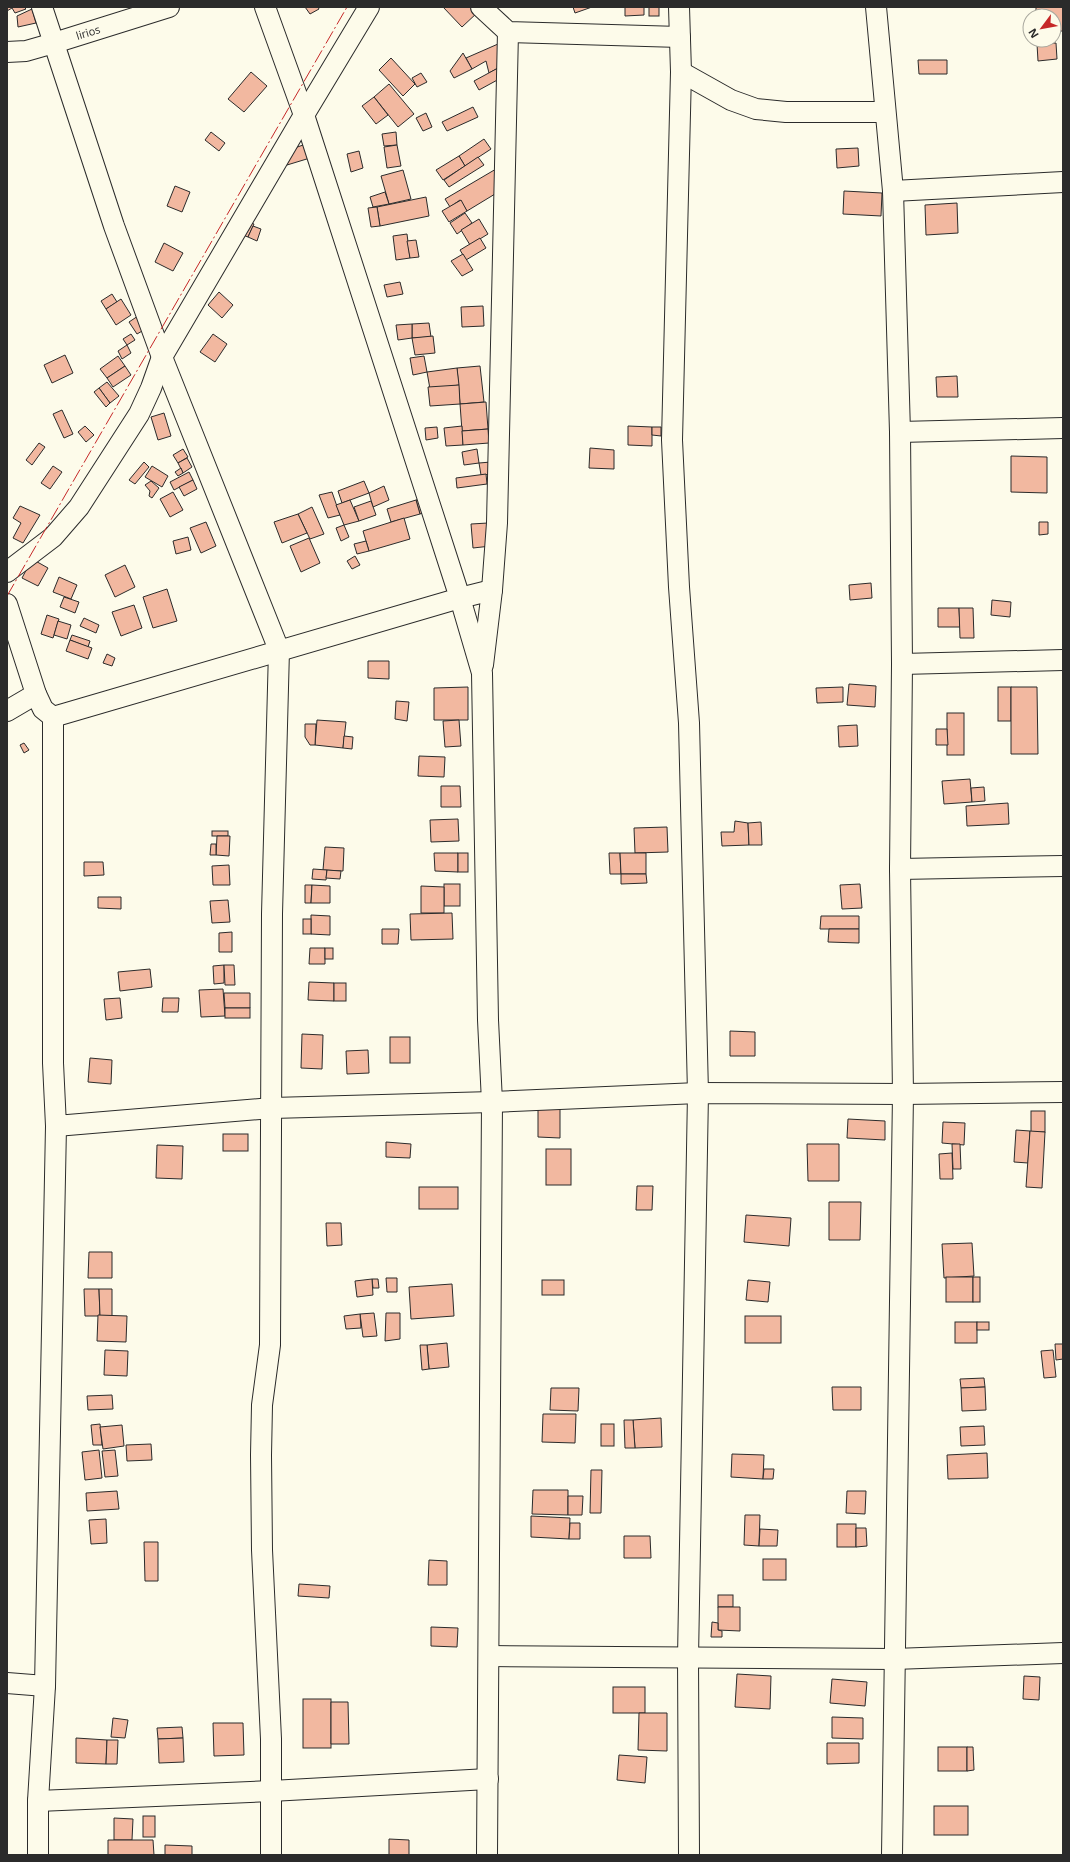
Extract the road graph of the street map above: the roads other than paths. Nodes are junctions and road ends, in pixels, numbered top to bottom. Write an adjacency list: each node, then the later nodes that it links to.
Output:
1 (42, 7): 10 (street)
2 (169, 7): 10 (street, lirios)
3 (265, 7): 14 (street)
4 (369, 7): 14 (street)
5 (480, 7): 8 (street)
6 (679, 7): 9 (street)
7 (876, 7): 13 (street)
8 (508, 32): 9 (street); 21 (street)
9 (680, 37): 12 (street)
10 (54, 43): 11 (street, lirios); 17 (street)
11 (7, 52)
12 (681, 72): 13 (street); 34 (street)
13 (885, 112): 16 (street)
14 (304, 115): 17 (street); 22 (street)
15 (1063, 182): 16 (street)
16 (893, 191): 19 (street)
17 (162, 358): 20 (street); 24 (street)
18 (1063, 428): 19 (street)
19 (900, 432): 26 (street)
20 (7, 572)
21 (492, 590): 22 (street); 27 (street)
22 (460, 598): 24 (street); 27 (street)
23 (7, 604): 28 (street)
24 (279, 650): 30 (street); 37 (street)
25 (1063, 660): 26 (street)
26 (902, 664): 32 (street)
27 (482, 673): 36 (street)
28 (36, 694): 29 (street); 30 (street)
29 (7, 711)
30 (52, 717): 38 (street)
31 (1063, 866): 32 (street)
32 (900, 869): 35 (street)
33 (1063, 1092): 35 (street)
34 (698, 1094): 35 (street); 36 (street); 41 (street)
35 (903, 1094): 42 (street)
36 (492, 1102): 37 (street); 40 (street)
37 (272, 1108): 38 (street); 46 (street)
38 (56, 1126): 44 (street)
39 (1063, 1653): 42 (street)
40 (489, 1656): 41 (street); 45 (street)
41 (688, 1658): 42 (street); 51 (street)
42 (894, 1659): 52 (street)
43 (7, 1683): 44 (street)
44 (45, 1686): 47 (street)
45 (488, 1779): 46 (street); 50 (street)
46 (271, 1791): 47 (street); 49 (street)
47 (38, 1801): 48 (street)
48 (38, 1855)
49 (272, 1855)
50 (487, 1855)
51 (689, 1855)
52 (892, 1855)

